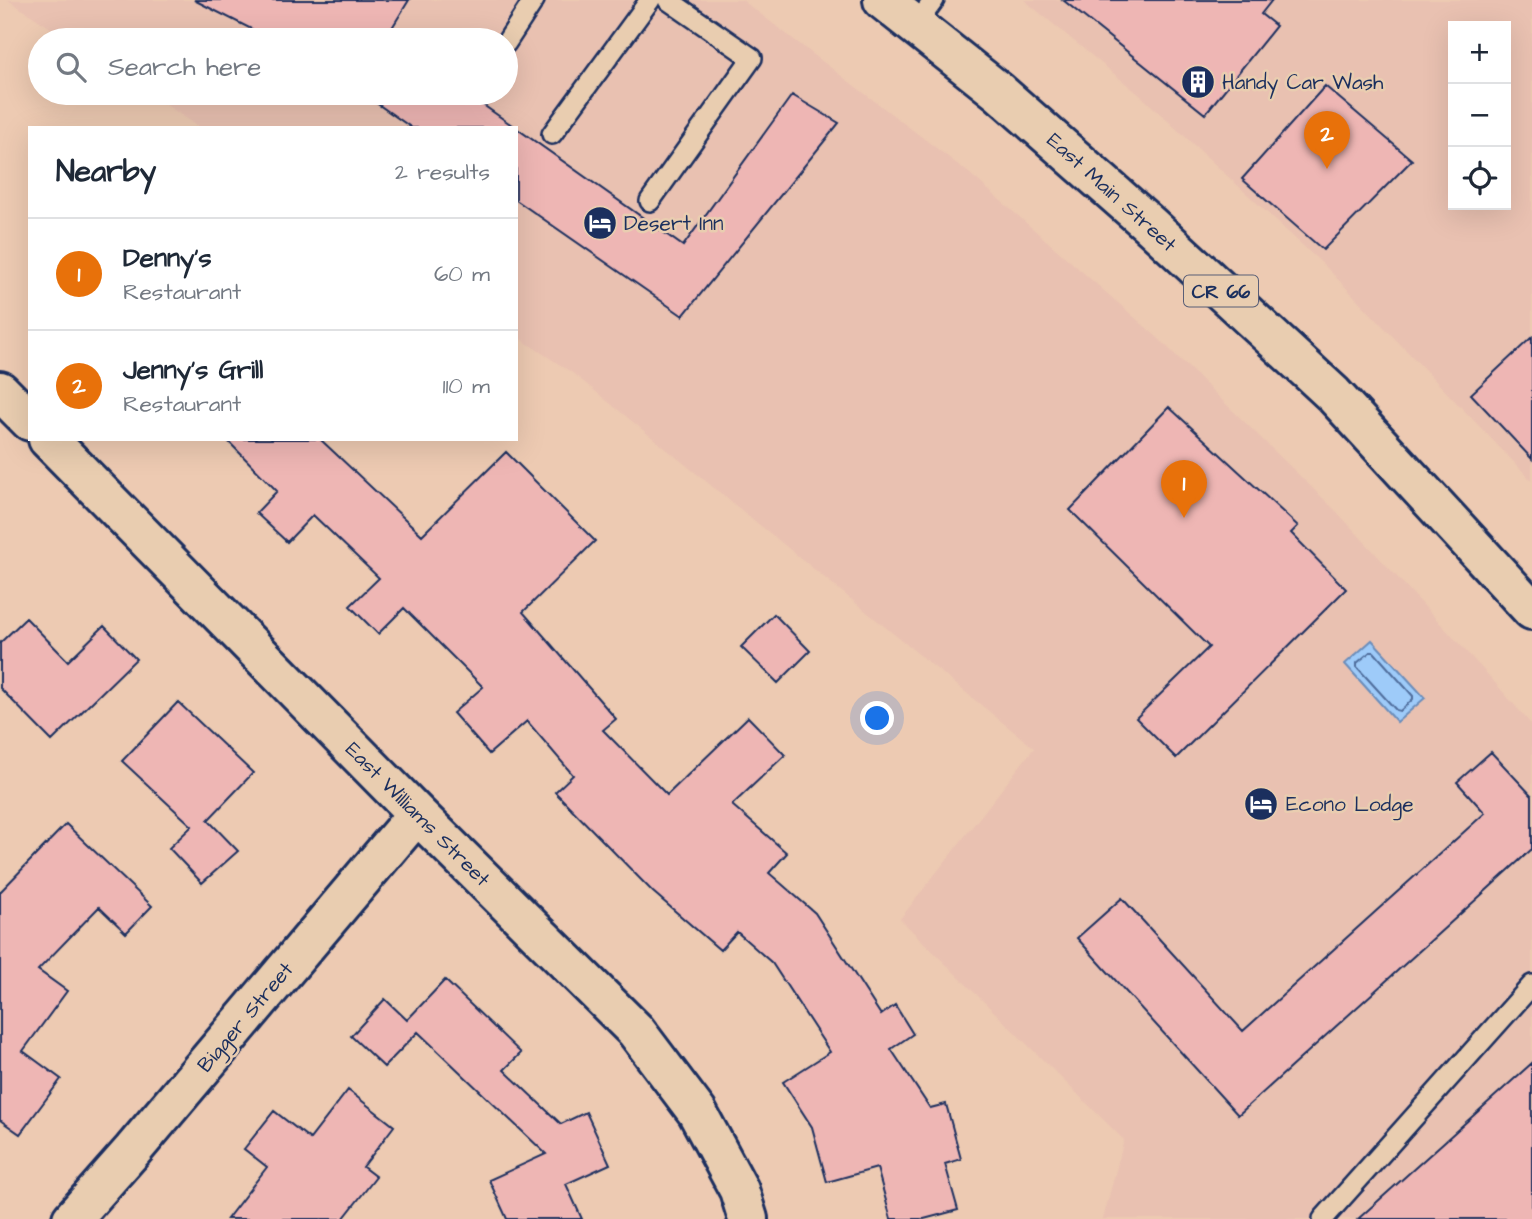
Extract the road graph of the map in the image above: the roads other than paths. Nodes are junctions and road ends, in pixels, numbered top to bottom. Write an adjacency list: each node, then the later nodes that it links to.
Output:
1 (534, 0): 6 (lane)
2 (650, 0): 7 (lane)
3 (668, 0): 8 (lane)
4 (883, 0): 5 (street, East Main Street / CR 66)
5 (925, 13): 12 (street, East Main Street / CR 66)
6 (516, 28)
7 (552, 134)
8 (650, 201)
9 (0, 391): 10 (street)
10 (28, 419)
11 (50, 441): 13 (street, East Williams Street)
12 (1532, 610)
13 (416, 814): 15 (street, Bigger Street); 16 (street, East Williams Street)
14 (1532, 985): 17 (lane)
15 (72, 1219)
16 (748, 1219)
17 (1324, 1219)

